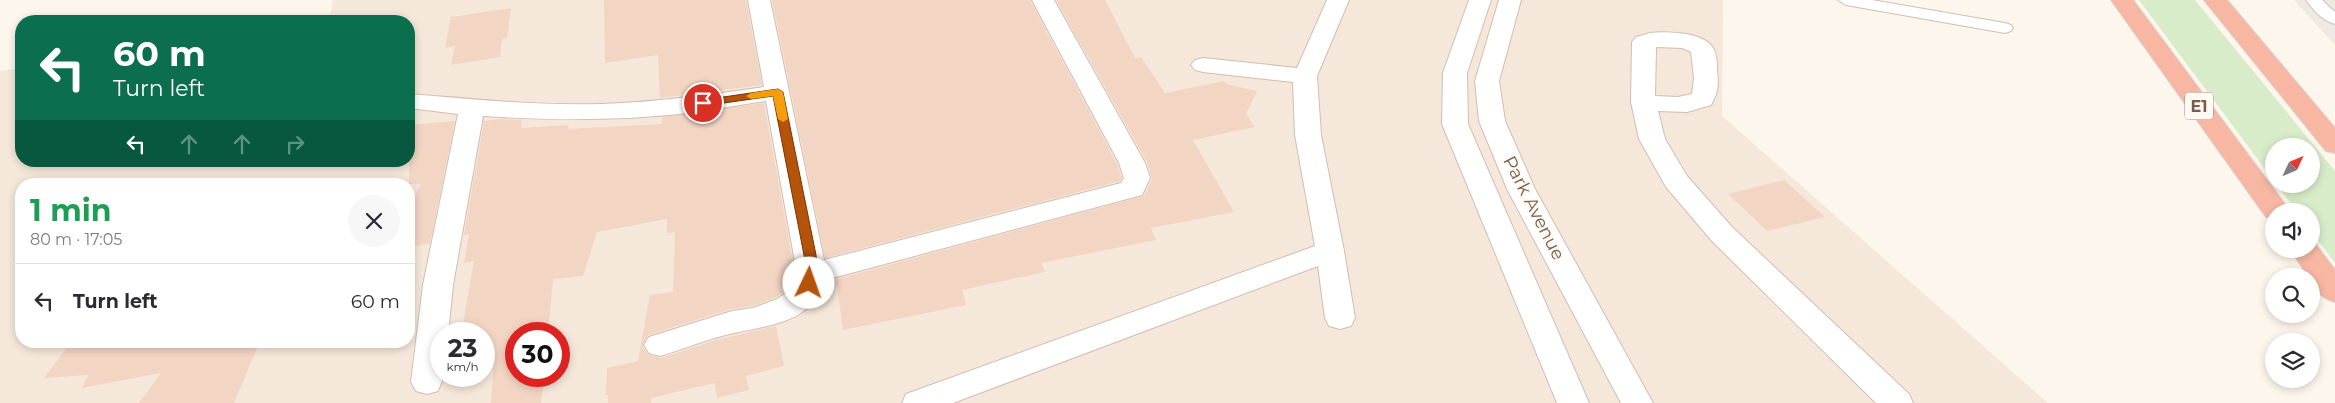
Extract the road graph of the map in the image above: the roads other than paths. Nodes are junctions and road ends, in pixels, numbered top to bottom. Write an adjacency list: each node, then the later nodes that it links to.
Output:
1 (759, 0): 14 (street)
2 (1042, 0): 26 (street)
3 (1338, 0): 13 (street)
4 (1480, 0): 19 (street, Park Avenue)
5 (1510, 0): 18 (street, Park Avenue)
6 (1846, 0): 11 (lane)
7 (2122, 0): 21 (highway, E1)
8 (2215, 0): 20 (highway)
9 (2314, 0): 10 (lane)
10 (2335, 18)
11 (2005, 28)
12 (1203, 65): 13 (street)
13 (1305, 76): 24 (street)
14 (778, 92): 17 (street); 26 (street)
15 (415, 102): 17 (street)
16 (1643, 102): 34 (street)
17 (472, 108): 30 (street)
18 (1492, 121): 19 (street); 22 (street, Park Avenue)
19 (1455, 124): 23 (street, Park Avenue)
20 (2335, 145)
21 (2270, 203)
22 (1542, 226): 23 (street); 33 (street, Park Avenue)
23 (1500, 231): 32 (street, Park Avenue)
24 (1330, 251): 28 (street); 31 (street)
25 (2310, 258): 27 (highway)
26 (812, 273): 29 (street)
27 (2335, 292)
28 (1340, 318)
29 (660, 345)
30 (428, 382)
31 (918, 403)
32 (1573, 403)
33 (1637, 403)
34 (1897, 403)

